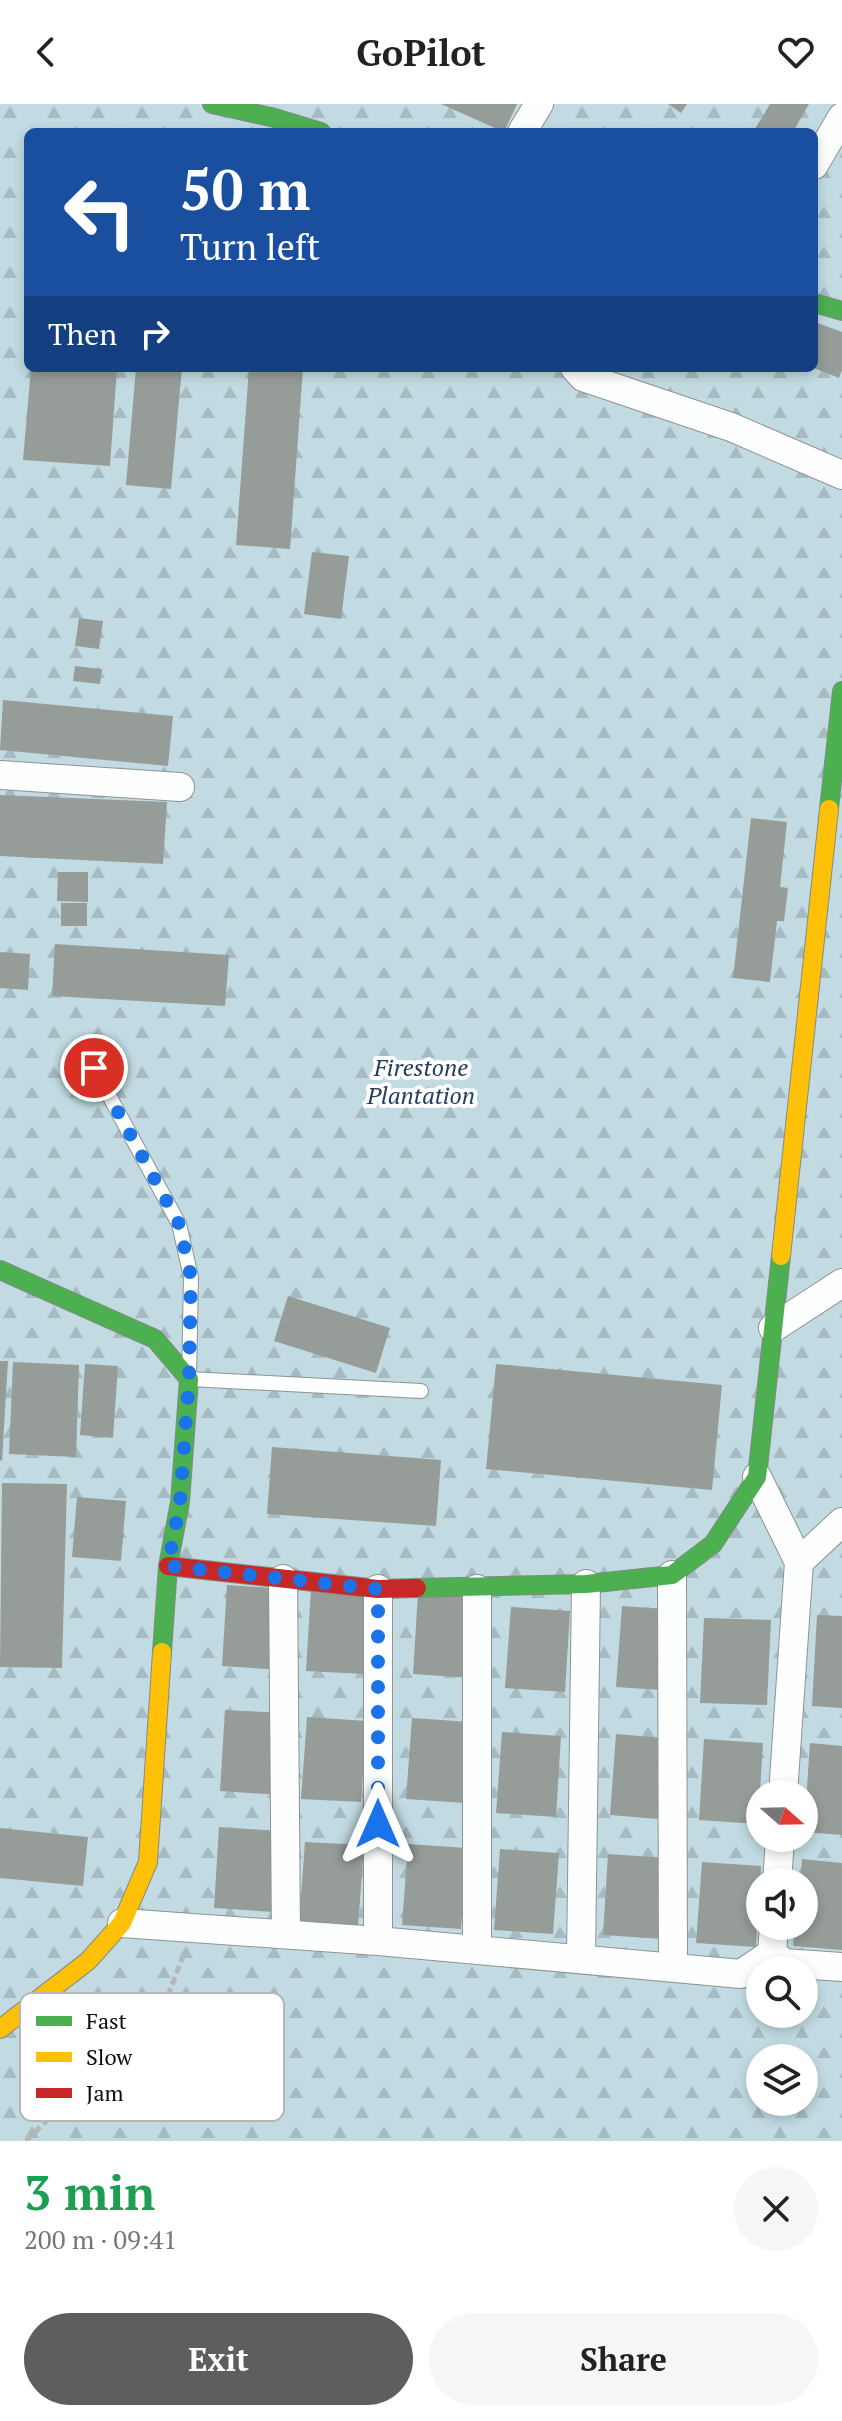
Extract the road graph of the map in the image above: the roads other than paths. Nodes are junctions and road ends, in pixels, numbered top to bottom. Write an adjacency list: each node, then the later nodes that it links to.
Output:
1 (212, 104): 3 (street)
2 (539, 104): 6 (street)
3 (279, 111): 5 (street)
4 (842, 117): 7 (street)
5 (313, 128)
6 (524, 128)
7 (818, 158)
8 (818, 304): 9 (street)
9 (842, 311)
10 (579, 372): 11 (street)
11 (842, 475)
12 (842, 691): 15 (street)
13 (0, 775): 14 (street)
14 (180, 787)
15 (830, 903): 19 (street)
16 (94, 1068): 20 (lane)
17 (0, 1270): 20 (street)
18 (842, 1283): 19 (street)
19 (773, 1328): 22 (street)
20 (189, 1379): 21 (lane); 25 (street)
21 (421, 1391)
22 (757, 1477): 24 (street); 26 (street)
23 (842, 1522): 24 (street)
24 (799, 1562): 31 (street)
25 (168, 1566): 27 (street); 32 (street)
26 (672, 1575): 28 (street); 39 (street)
27 (283, 1579): 29 (street); 33 (street)
28 (586, 1584): 30 (street); 38 (street)
29 (378, 1589): 30 (street); 36 (street)
30 (477, 1589): 37 (street)
31 (784, 1780)
32 (122, 1923): 33 (street); 41 (street)
33 (286, 1934): 36 (street)
34 (772, 1940): 39 (street)
35 (773, 1940): 40 (street)
36 (378, 1941): 37 (street)
37 (477, 1950): 38 (street)
38 (581, 1958): 39 (street)
39 (673, 1967)
40 (842, 1967)
41 (47, 1993)
42 (20, 2014): 43 (street)
43 (0, 2029)

